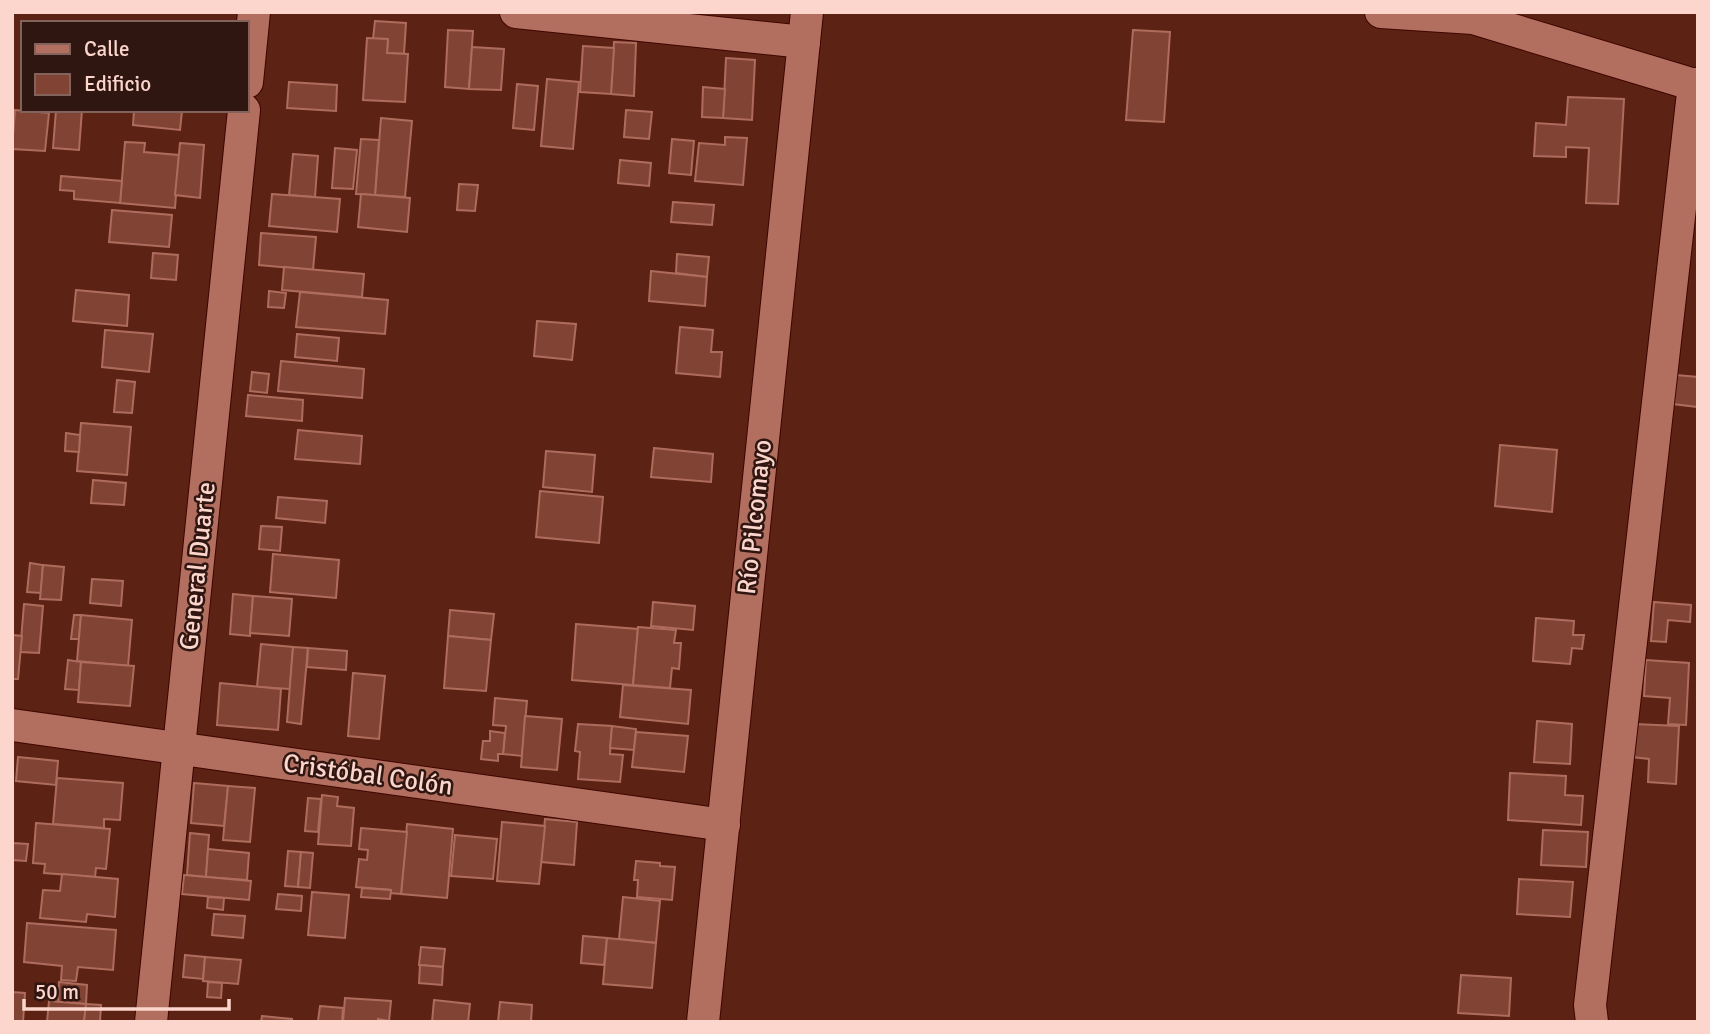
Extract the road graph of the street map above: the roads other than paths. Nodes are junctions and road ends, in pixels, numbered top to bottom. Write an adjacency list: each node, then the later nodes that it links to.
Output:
1 (254, 12): 5 (street)
2 (516, 12): 4 (street)
3 (1381, 12): 6 (street)
4 (806, 27): 10 (street, Río Pilcomayo)
5 (248, 72)
6 (1696, 85): 13 (street)
7 (244, 112): 9 (street, General Duarte)
8 (12, 725): 9 (street, Cristóbal Colón)
9 (179, 748): 10 (street, Cristóbal Colón); 11 (street, General Duarte)
10 (724, 825): 12 (street, Río Pilcomayo)
11 (151, 1022)
12 (703, 1022)
13 (1592, 1022)

